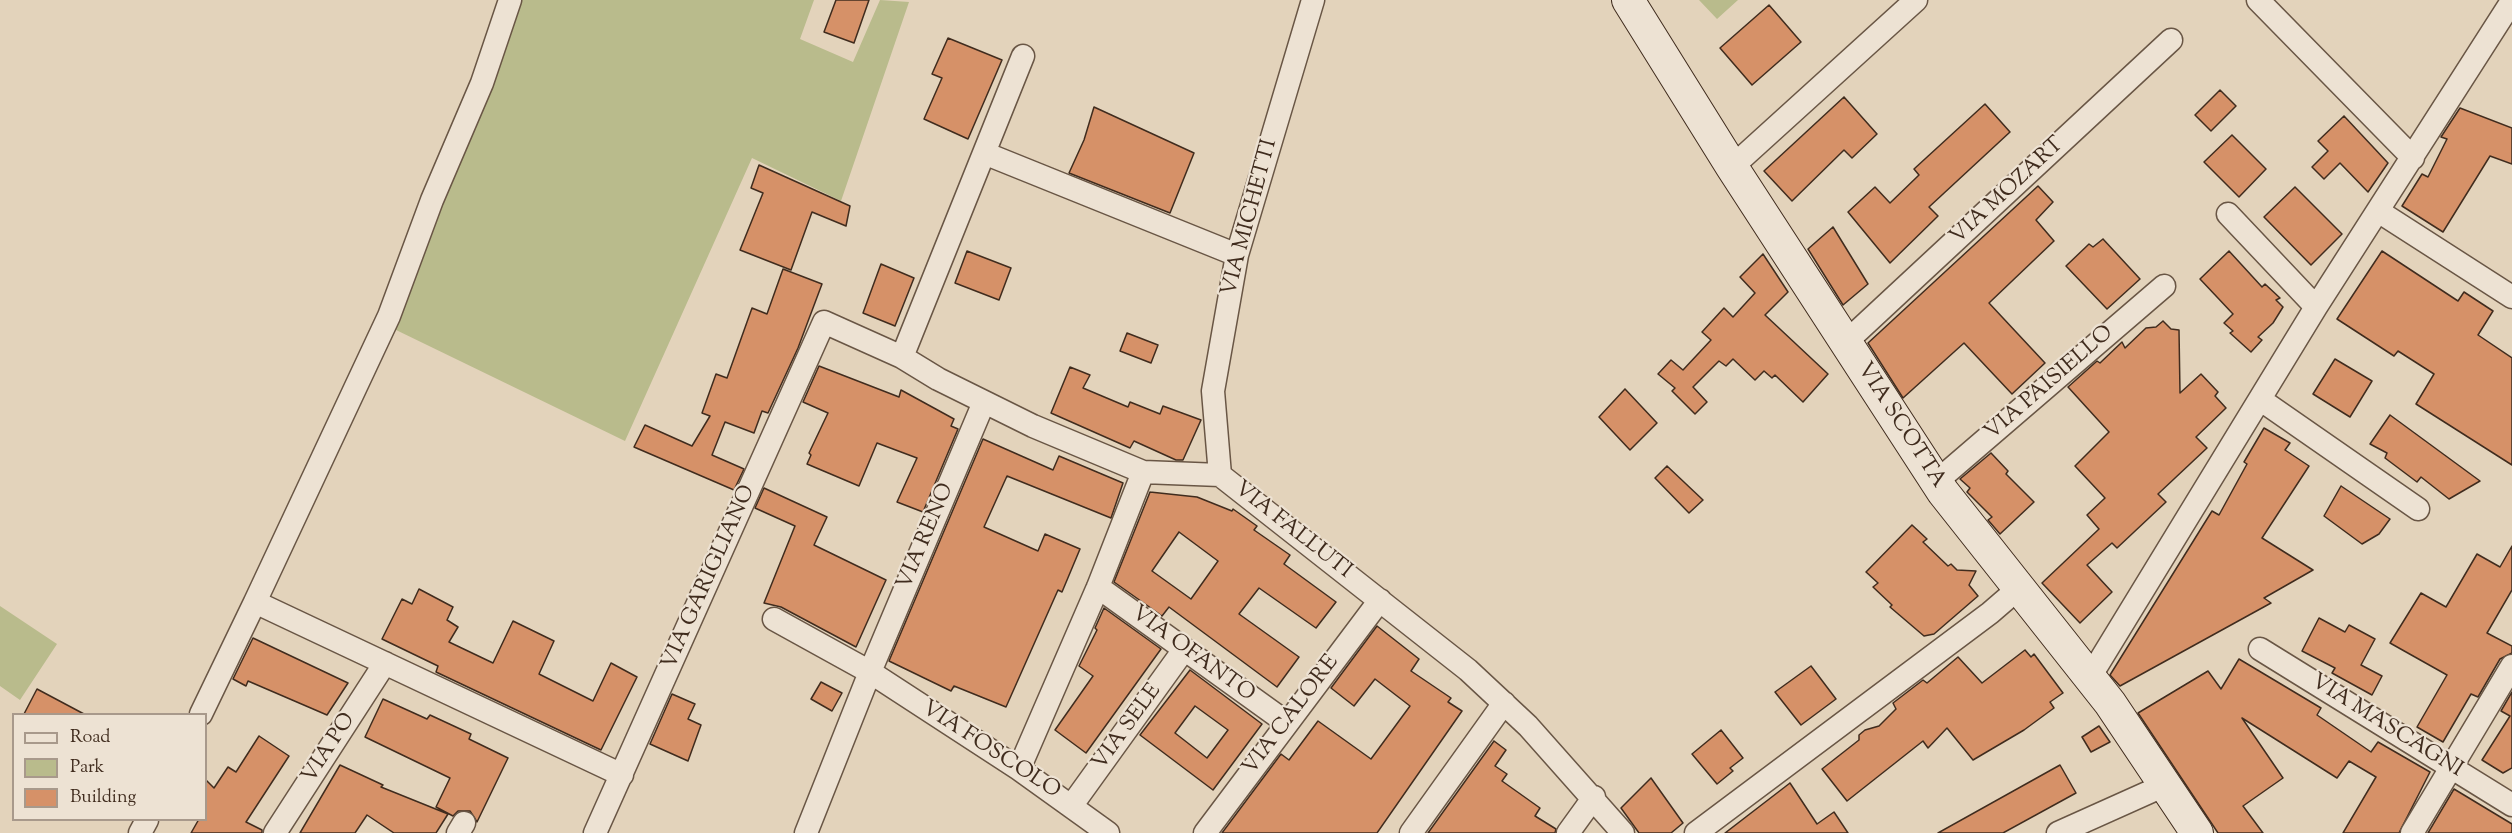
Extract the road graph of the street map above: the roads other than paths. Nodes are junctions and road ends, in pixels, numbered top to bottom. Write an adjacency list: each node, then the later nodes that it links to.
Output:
1 (510, 0): 30 (street)
2 (1313, 0): 14 (street, VIA MICHETTI)
3 (1628, 0): 11 (street, VIA SCOTTA)
4 (1916, 0): 11 (street)
5 (2258, 0): 10 (street)
6 (2512, 0): 10 (street)
7 (2171, 40): 19 (street, VIA MOZART)
8 (1023, 56): 9 (street)
9 (984, 153): 14 (street); 20 (street)
10 (2413, 158): 12 (street)
11 (1732, 167): 19 (street, VIA SCOTTA)
12 (2378, 211): 16 (street); 17 (street)
13 (2228, 214): 17 (street)
14 (1237, 255): 24 (street, VIA MICHETTI)
15 (2164, 286): 25 (street, VIA PAISIELLO)
16 (2512, 297)
17 (2316, 307): 21 (street)
18 (824, 322): 20 (street, VIA FALLUTI); 43 (street, VIA GARIGLIANO)
19 (1845, 343): 25 (street, VIA SCOTTA)
20 (902, 357): 22 (street, VIA FALLUTI)
21 (2261, 399): 26 (street); 37 (street)
22 (984, 402): 23 (street, VIA FALLUTI); 36 (street, VIA RENO)
23 (1143, 472): 24 (street, VIA FALLUTI); 27 (street)
24 (1220, 475): 29 (street, VIA FALLUTI)
25 (1936, 482): 28 (street, VIA SCOTTA)
26 (2418, 509)
27 (1098, 587): 33 (street, VIA OFANTO); 42 (street)
28 (2019, 588): 37 (street, VIA SCOTTA); 56 (street)
29 (1380, 600): 38 (street, VIA FALLUTI); 40 (street, VIA CALORE)
30 (255, 602): 34 (street); 39 (street)
31 (774, 620): 36 (street, VIA FOSCOLO)
32 (2260, 649): 41 (street, VIA MASCAGNI)
33 (1183, 651): 40 (street, VIA OFANTO); 47 (street, VIA SELE)
34 (385, 663): 43 (street); 48 (street, VIA PO)
35 (2512, 666): 41 (street)
36 (870, 672): 42 (street, VIA FOSCOLO); 50 (street, VIA RENO)
37 (2090, 676): 44 (street, VIA SCOTTA)
38 (1504, 703): 45 (street, VIA FALLUTI); 53 (street)
39 (201, 713)
40 (1287, 723): 52 (street, VIA CALORE)
41 (2451, 768): 46 (street, VIA MASCAGNI); 59 (street)
42 (1019, 769): 47 (street, VIA FOSCOLO)
43 (622, 776): 49 (street, VIA GARIGLIANO)
44 (2165, 785): 57 (street); 58 (street, VIA SCOTTA)
45 (1594, 797): 54 (street); 55 (street, VIA FALLUTI)
46 (2512, 805)
47 (1072, 806): 51 (street, VIA FOSCOLO)
48 (275, 833)
49 (595, 833)
50 (806, 833)
51 (1108, 833)
52 (1205, 833)
53 (1411, 833)
54 (1568, 833)
55 (1623, 833)
56 (1696, 833)
57 (2058, 833)
58 (2197, 833)
59 (2412, 833)

